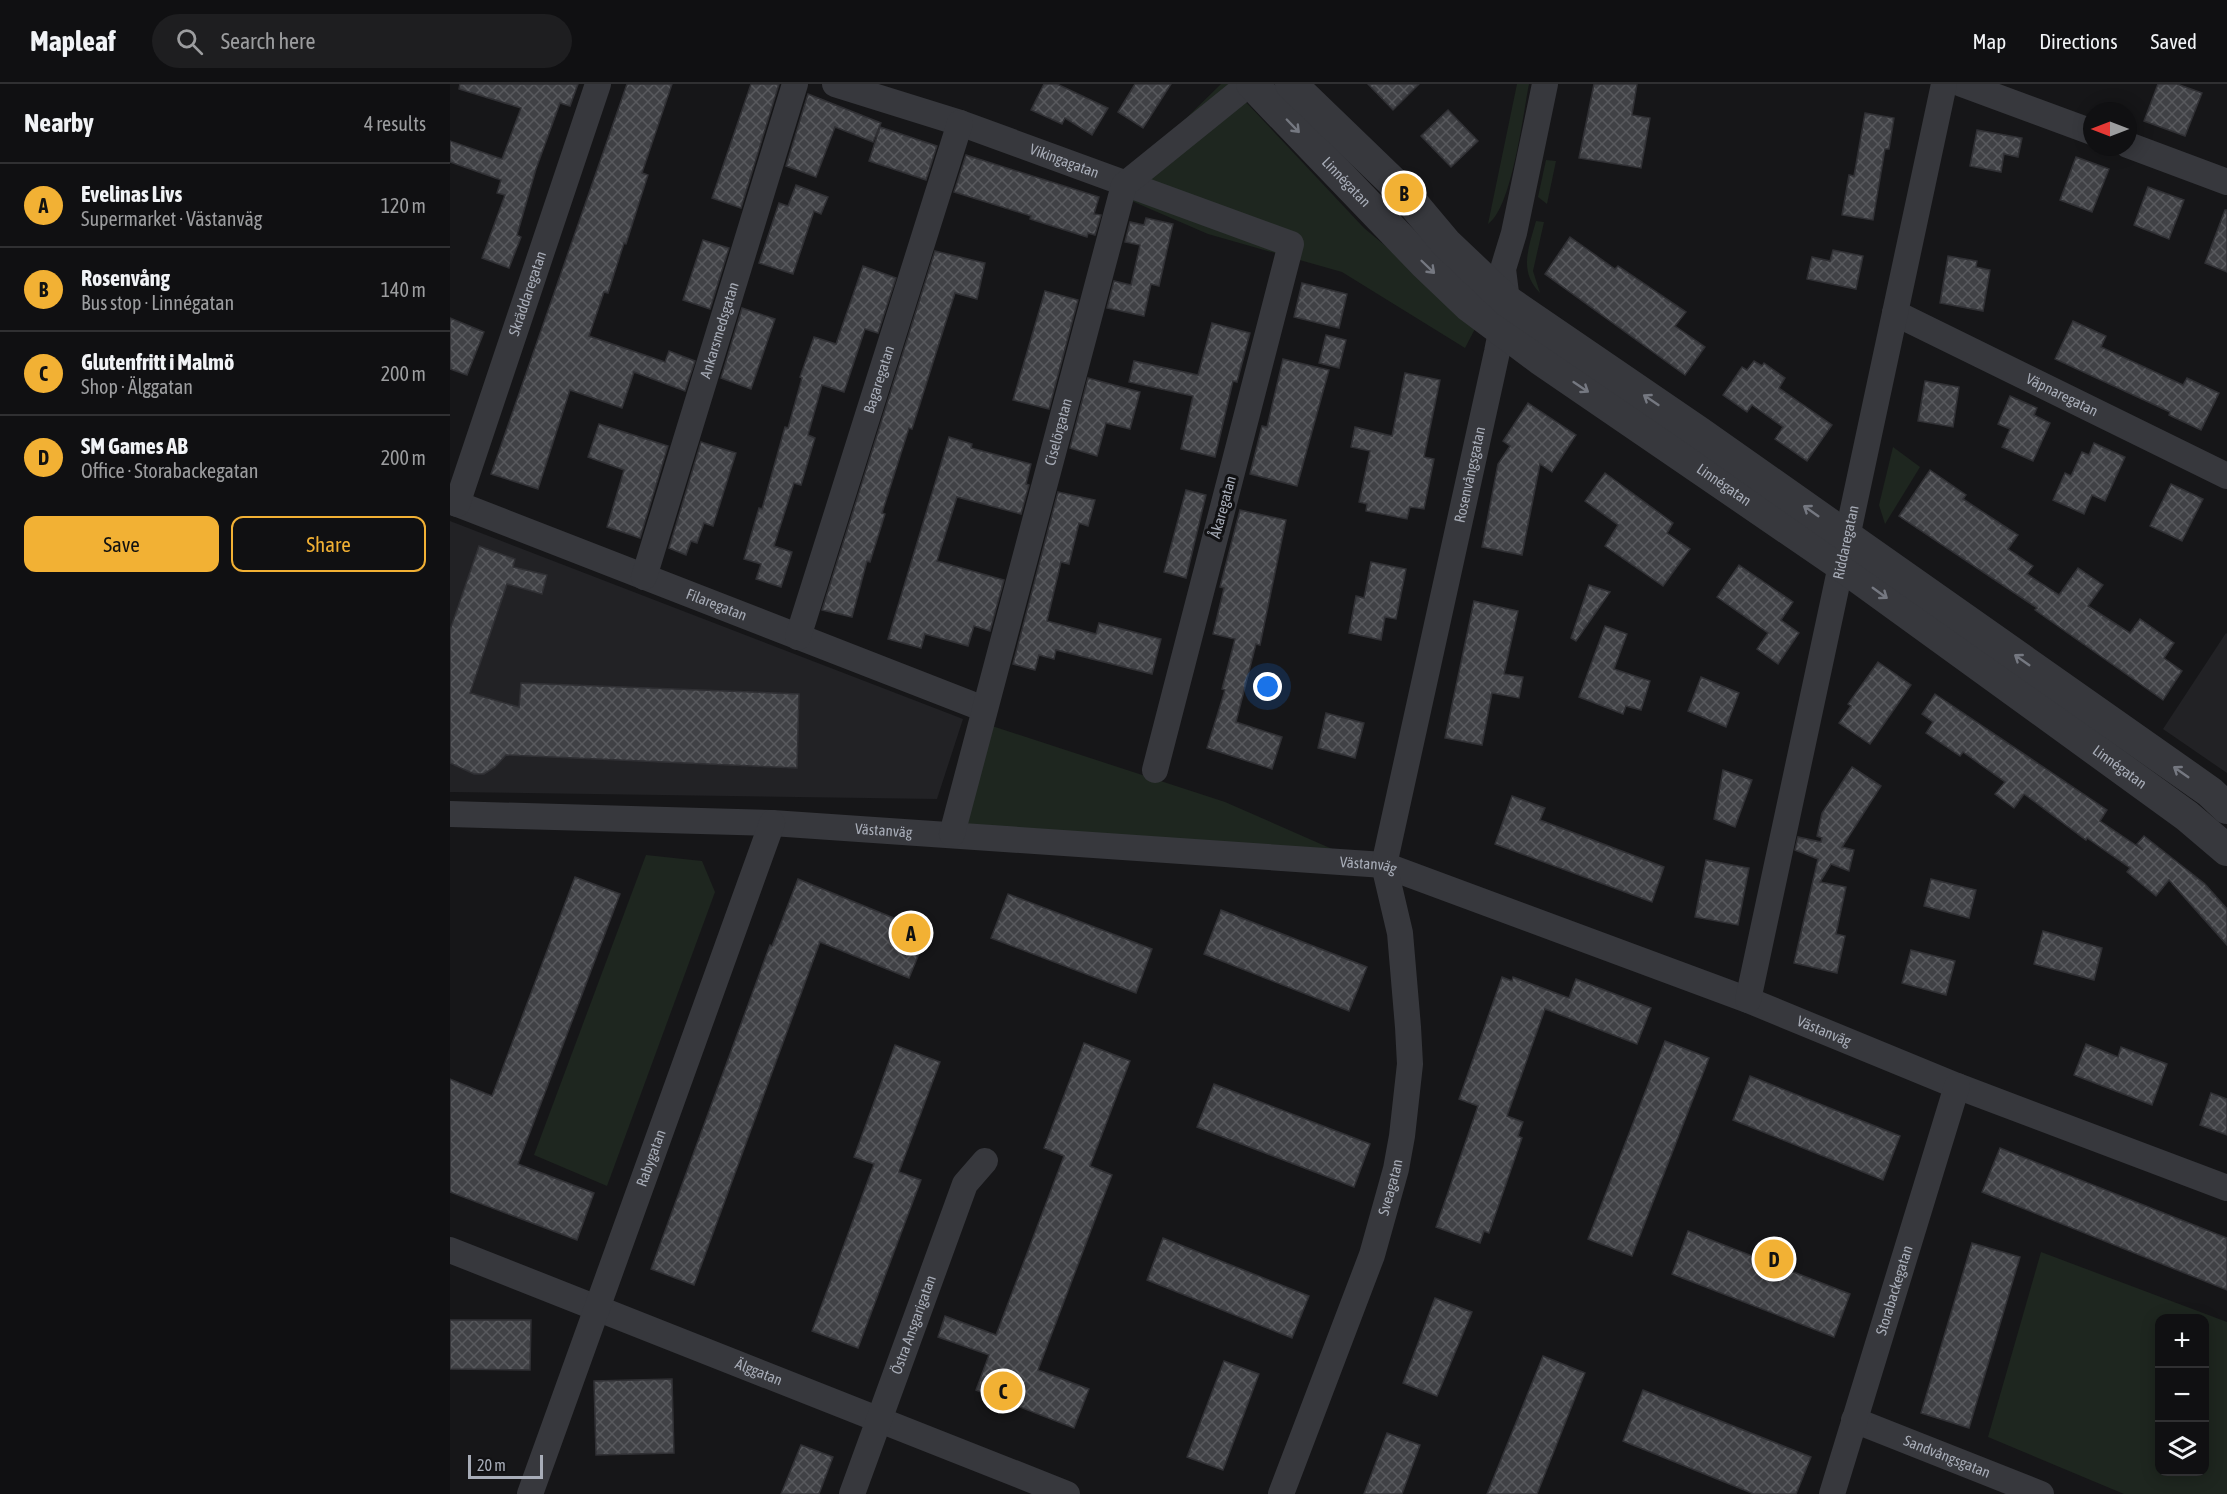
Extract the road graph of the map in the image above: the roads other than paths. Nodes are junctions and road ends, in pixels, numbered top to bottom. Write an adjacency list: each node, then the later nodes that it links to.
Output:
1 (597, 84): 18 (street, Skräddaregatan)
2 (795, 84): 20 (street, Ankarsmedsgatan)
3 (835, 84): 9 (street, Vikingagatan)
4 (1251, 84): 13 (street); 16 (street, Linnégatan, one-way to 16)
5 (1291, 84): 16 (street, Linnégatan)
6 (1545, 84): 16 (street, Rosenvångsgatan)
7 (1944, 84): 15 (street, Riddaregatan)
8 (1962, 84): 10 (street)
9 (960, 123): 13 (street, Vikingagatan); 21 (street, Bagaregatan)
10 (2083, 129)
11 (2137, 148): 12 (street)
12 (2227, 182)
13 (1124, 185): 14 (street, Vikingagatan); 22 (street, Ciselörgatan)
14 (1291, 244): 23 (street, Åkaregatan)
15 (1895, 313): 17 (street, Väpnaregatan); 19 (street, Riddaregatan)
16 (1504, 316): 19 (street, Linnégatan); 29 (street, Rosenvångsgatan)
17 (2227, 476)
18 (453, 502): 20 (street, Filaregatan)
19 (1844, 551): 24 (street, Linnégatan, one-way to 19); 28 (street, Linnégatan, one-way to 28); 30 (street, Riddaregatan)
20 (644, 577): 21 (street, Filaregatan)
21 (798, 637): 22 (street, Filaregatan)
22 (984, 709): 27 (street, Ciselörgatan)
23 (1155, 770)
24 (2227, 808)
25 (450, 814): 26 (street, Västanväg)
26 (772, 824): 27 (street, Västanväg); 35 (street, Rabygatan)
27 (952, 834): 29 (street, Västanväg)
28 (2227, 850)
29 (1384, 865): 30 (street, Västanväg); 41 (street, Sveagatan)
30 (1748, 1000): 31 (street, Västanväg)
31 (1956, 1086): 33 (street, Västanväg); 37 (street, Storabackegatan)
32 (985, 1161): 36 (street, Östra Ansgarigatan)
33 (2227, 1188)
34 (450, 1250): 35 (street, Älggatan)
35 (598, 1309): 36 (street, Älggatan); 38 (street, Rabygatan)
36 (878, 1418): 39 (street, Östra Ansgarigatan); 40 (street, Älggatan)
37 (1854, 1420): 42 (street, Storabackegatan); 43 (street, Sandvångsgatan)
38 (530, 1494)
39 (852, 1494)
40 (1067, 1494)
41 (1281, 1494)
42 (1832, 1494)
43 (2041, 1494)

